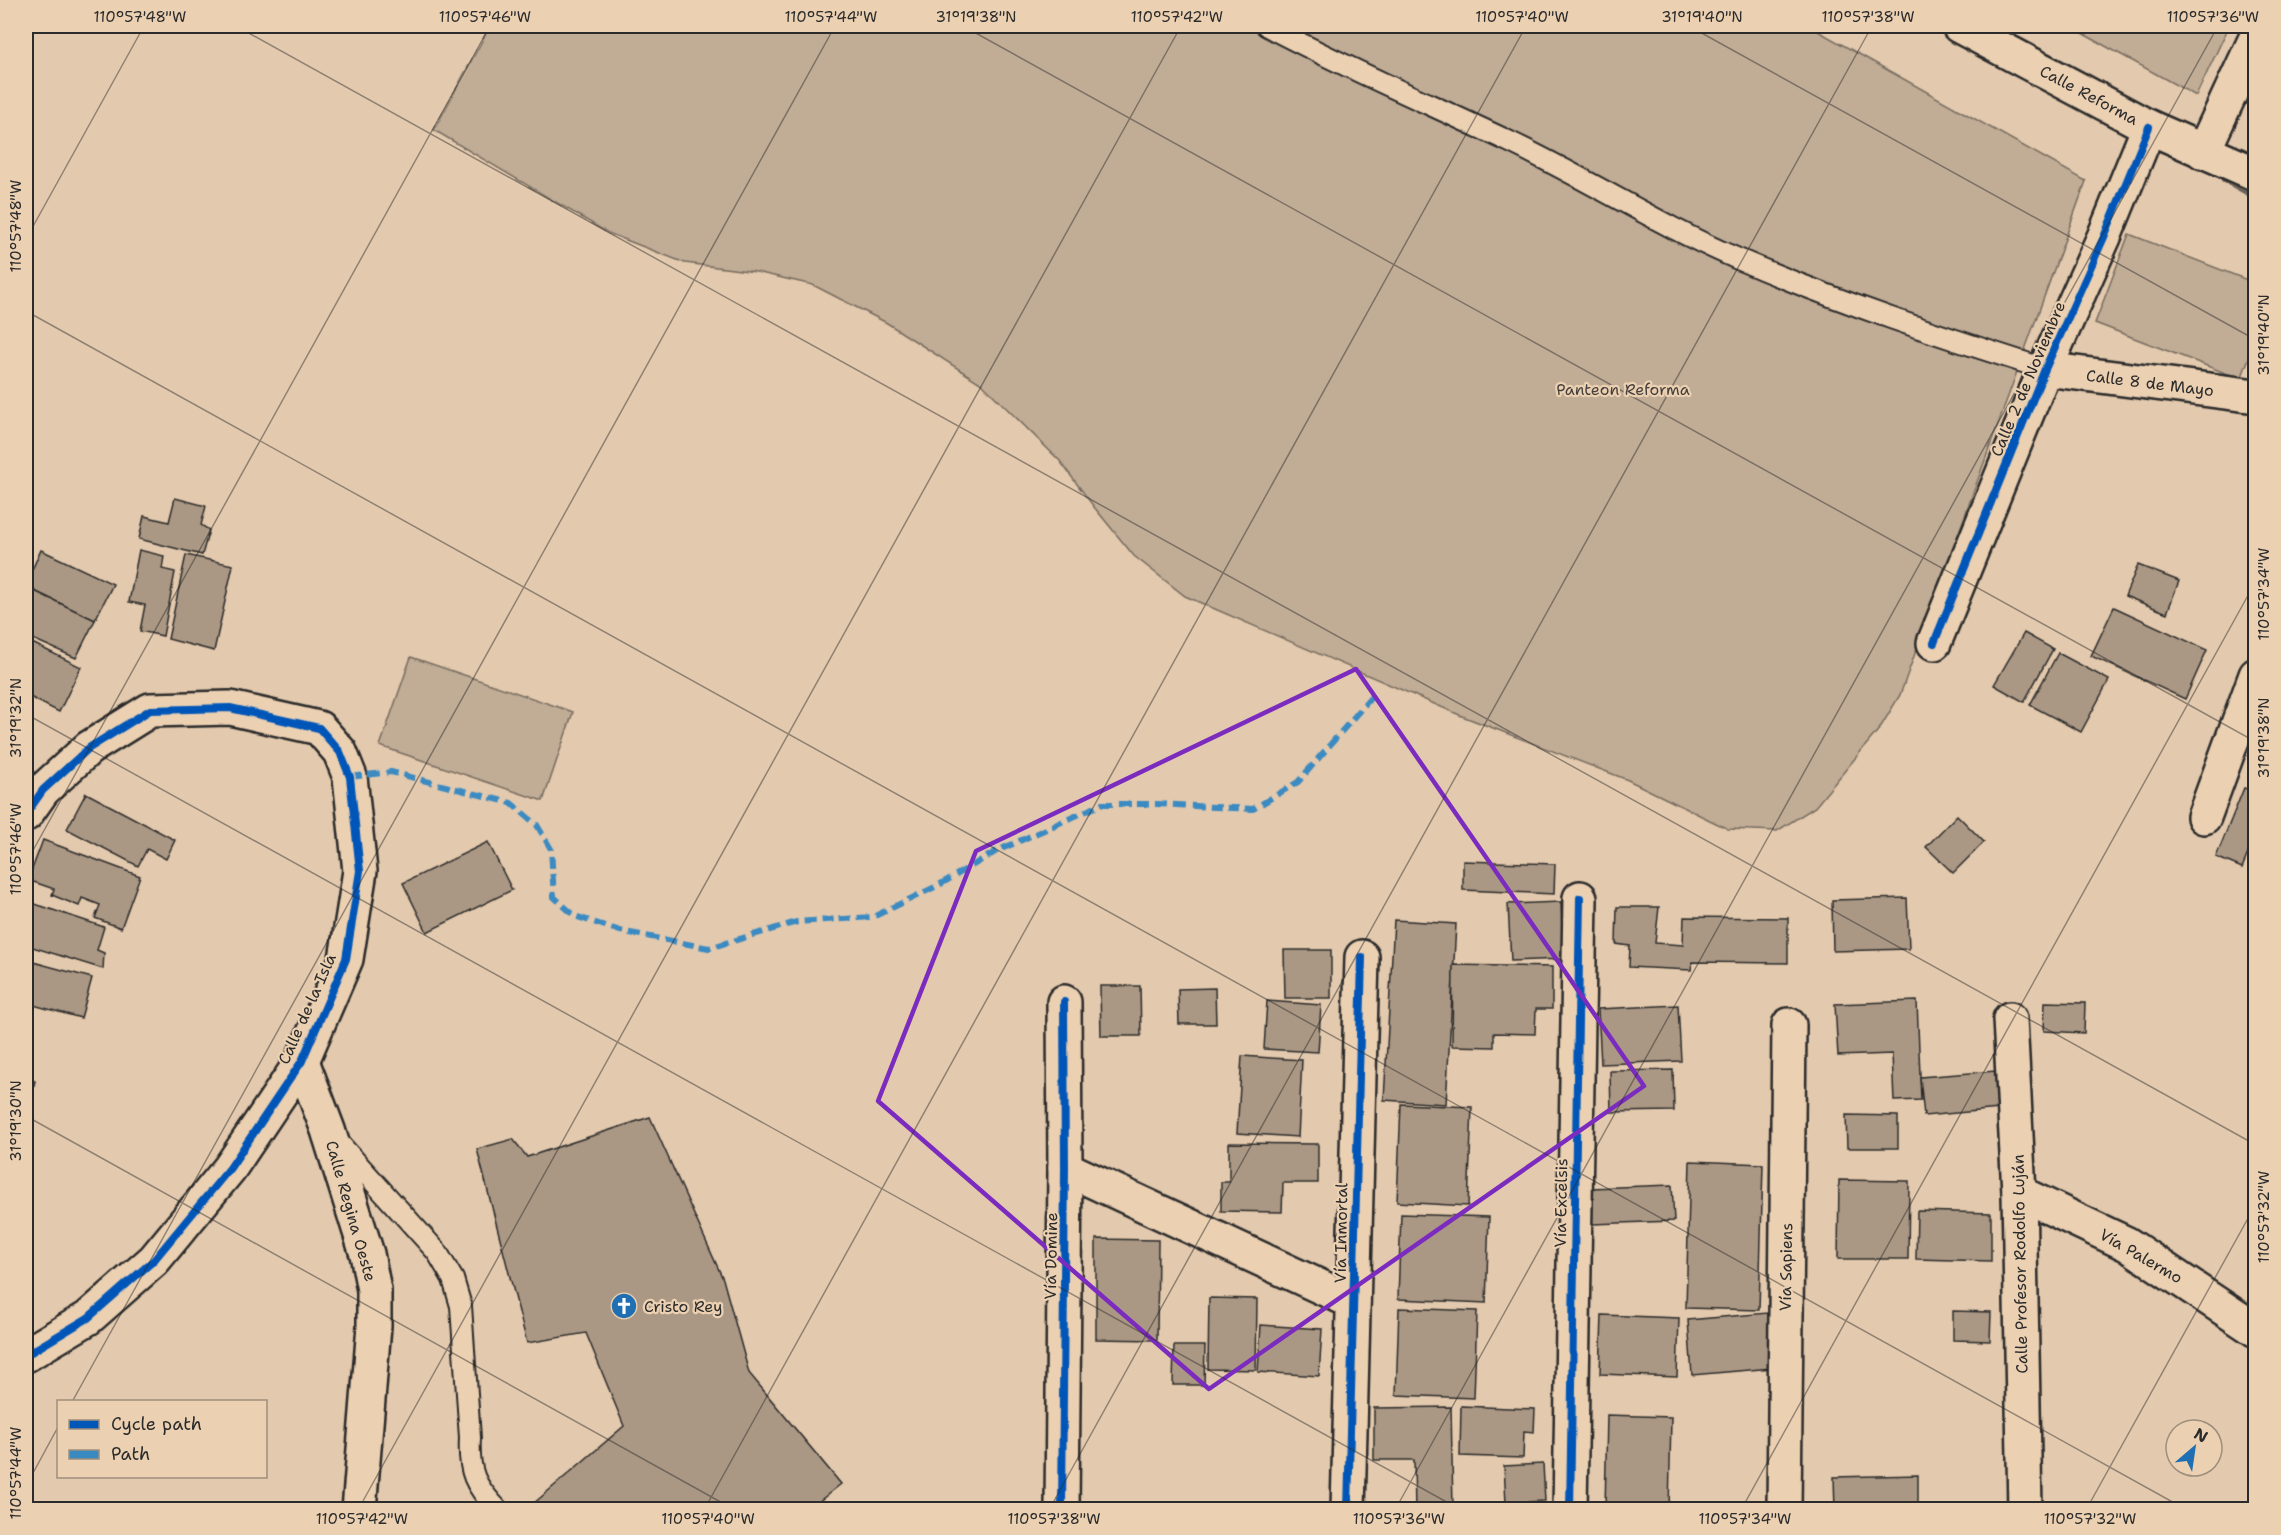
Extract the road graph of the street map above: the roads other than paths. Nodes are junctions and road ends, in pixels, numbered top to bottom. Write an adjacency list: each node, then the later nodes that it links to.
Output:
1 (1267, 26): 7 (lane)
2 (1960, 26): 4 (street, Calle Reforma)
3 (2256, 38): 5 (street)
4 (2149, 127): 5 (street, Calle Reforma); 7 (street, Calle 2 de Noviembre)
5 (2203, 152): 6 (street, Calle Reforma)
6 (2256, 174)
7 (2045, 369): 8 (street, Calle 8 de Mayo); 9 (street, Calle 2 de Noviembre)
8 (2256, 396)
9 (1934, 643)
10 (2256, 675): 12 (street)
11 (26, 814): 18 (street, Calle de la Isla)
12 (2204, 817)
13 (1580, 898): 29 (street, Vía Excelsis)
14 (1362, 957): 22 (street, Vía Inmortal)
15 (1064, 1002): 20 (street, Vía Domine)
16 (2010, 1019): 21 (street, Calle Profesor Rodolfo Luján)
17 (1789, 1025): 30 (street, Vía Sapiens)
18 (302, 1061): 19 (street, Calle Regina Oeste); 24 (street, Calle de la Isla)
19 (328, 1130): 25 (street, Calle Regina Oeste); 26 (lane)
20 (1065, 1168): 22 (street); 27 (street, Vía Domine)
21 (2019, 1193): 23 (street, Vía Palermo); 31 (street, Calle Profesor Rodolfo Luján)
22 (1353, 1302): 28 (street, Vía Inmortal)
23 (2256, 1330)
24 (26, 1355)
25 (360, 1509)
26 (498, 1509)
27 (1062, 1509)
28 (1348, 1509)
29 (1570, 1509)
30 (1784, 1509)
31 (2025, 1509)

